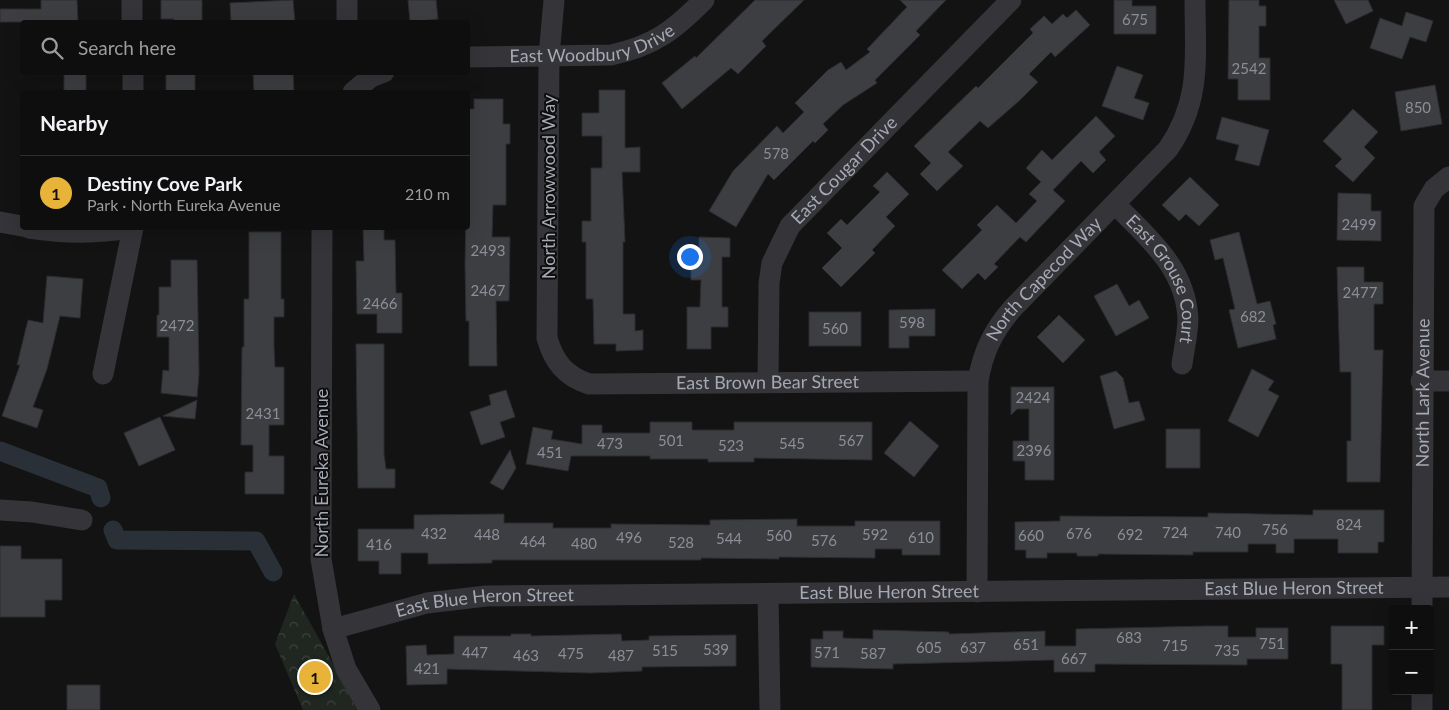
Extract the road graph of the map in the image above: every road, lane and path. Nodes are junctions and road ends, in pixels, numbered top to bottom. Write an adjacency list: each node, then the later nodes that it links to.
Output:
1 (132, 0): 7 (street)
2 (347, 0): 8 (street)
3 (554, 0): 9 (street, North Arrowwood Way)
4 (704, 0): 9 (street, East Woodbury Drive)
5 (1011, 0): 29 (street, East Cougar Drive)
6 (1195, 0): 16 (street, North Capecod Way)
7 (132, 20)
8 (347, 20)
9 (549, 56): 10 (street, East Woodbury Drive); 24 (street, North Arrowwood Way)
10 (470, 57)
11 (133, 75): 13 (street)
12 (373, 75): 14 (street)
13 (133, 90)
14 (355, 90)
15 (1445, 179): 27 (street, North Lark Avenue)
16 (1115, 204): 23 (street, East Grouse Court); 26 (street, North Capecod Way)
17 (0, 222): 18 (street)
18 (20, 226)
19 (48, 230): 20 (street)
20 (117, 230)
21 (133, 230): 25 (street)
22 (322, 230): 37 (street, North Eureka Avenue)
23 (1182, 364)
24 (563, 370): 29 (street, East Brown Bear Street)
25 (104, 374)
26 (978, 381): 29 (street, East Brown Bear Street); 34 (street, North Capecod Way)
27 (1422, 381): 28 (street); 33 (street, North Lark Avenue)
28 (1449, 381)
29 (768, 382)
30 (0, 510): 31 (street)
31 (82, 520)
32 (1449, 587): 33 (street, East Blue Heron Street)
33 (1422, 588): 34 (street, East Blue Heron Street); 36 (street, North Lark Avenue)
34 (977, 592): 35 (street, East Blue Heron Street)
35 (768, 594): 37 (street, East Blue Heron Street); 40 (street)
36 (1422, 605)
37 (333, 629): 39 (street, North Eureka Avenue)
38 (1422, 695): 41 (street)
39 (370, 710)
40 (770, 710)
41 (1422, 710)

